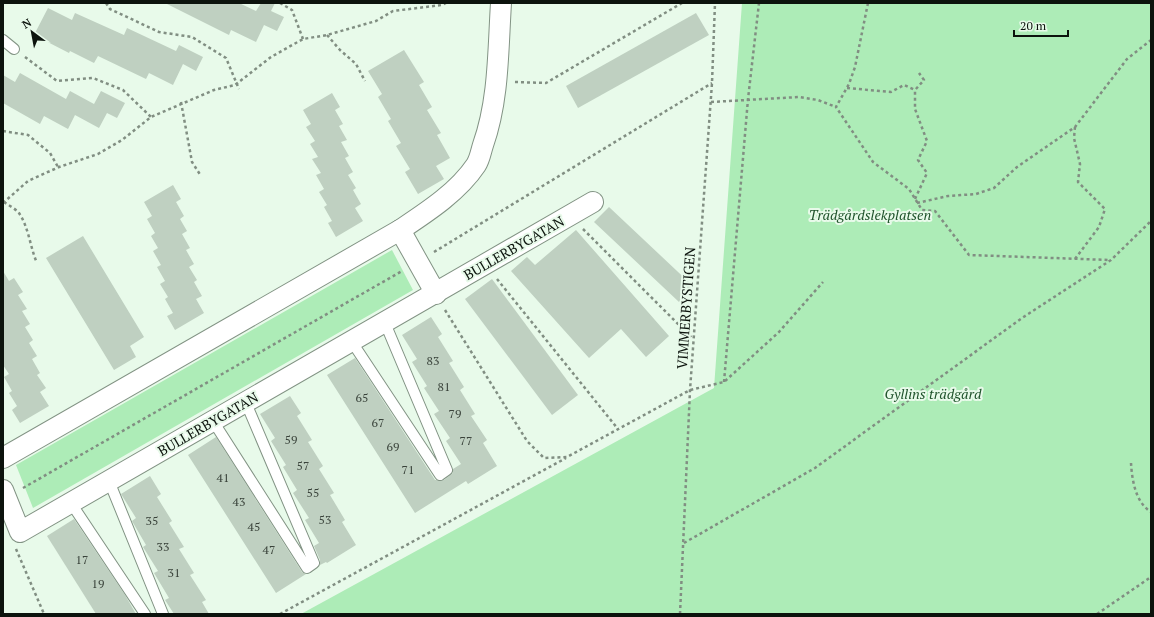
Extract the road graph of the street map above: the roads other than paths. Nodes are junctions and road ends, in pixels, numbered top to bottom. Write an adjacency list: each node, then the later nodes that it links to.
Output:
1 (500, 3): 5 (street)
2 (3, 40): 3 (lane)
3 (14, 49)
4 (593, 202): 6 (street, BULLERBYGATAN)
5 (400, 230): 6 (street); 11 (street)
6 (436, 294): 7 (street, BULLERBYGATAN)
7 (385, 323): 8 (street, BULLERBYGATAN); 8 (lane)
8 (352, 342): 9 (street, BULLERBYGATAN)
9 (246, 402): 10 (street, BULLERBYGATAN); 10 (lane)
10 (213, 421): 12 (street, BULLERBYGATAN)
11 (3, 458)
12 (109, 481): 14 (street, BULLERBYGATAN); 16 (lane)
13 (4, 494): 14 (street, BULLERBYGATAN)
14 (71, 503): 15 (lane)
15 (145, 614)
16 (163, 614)

